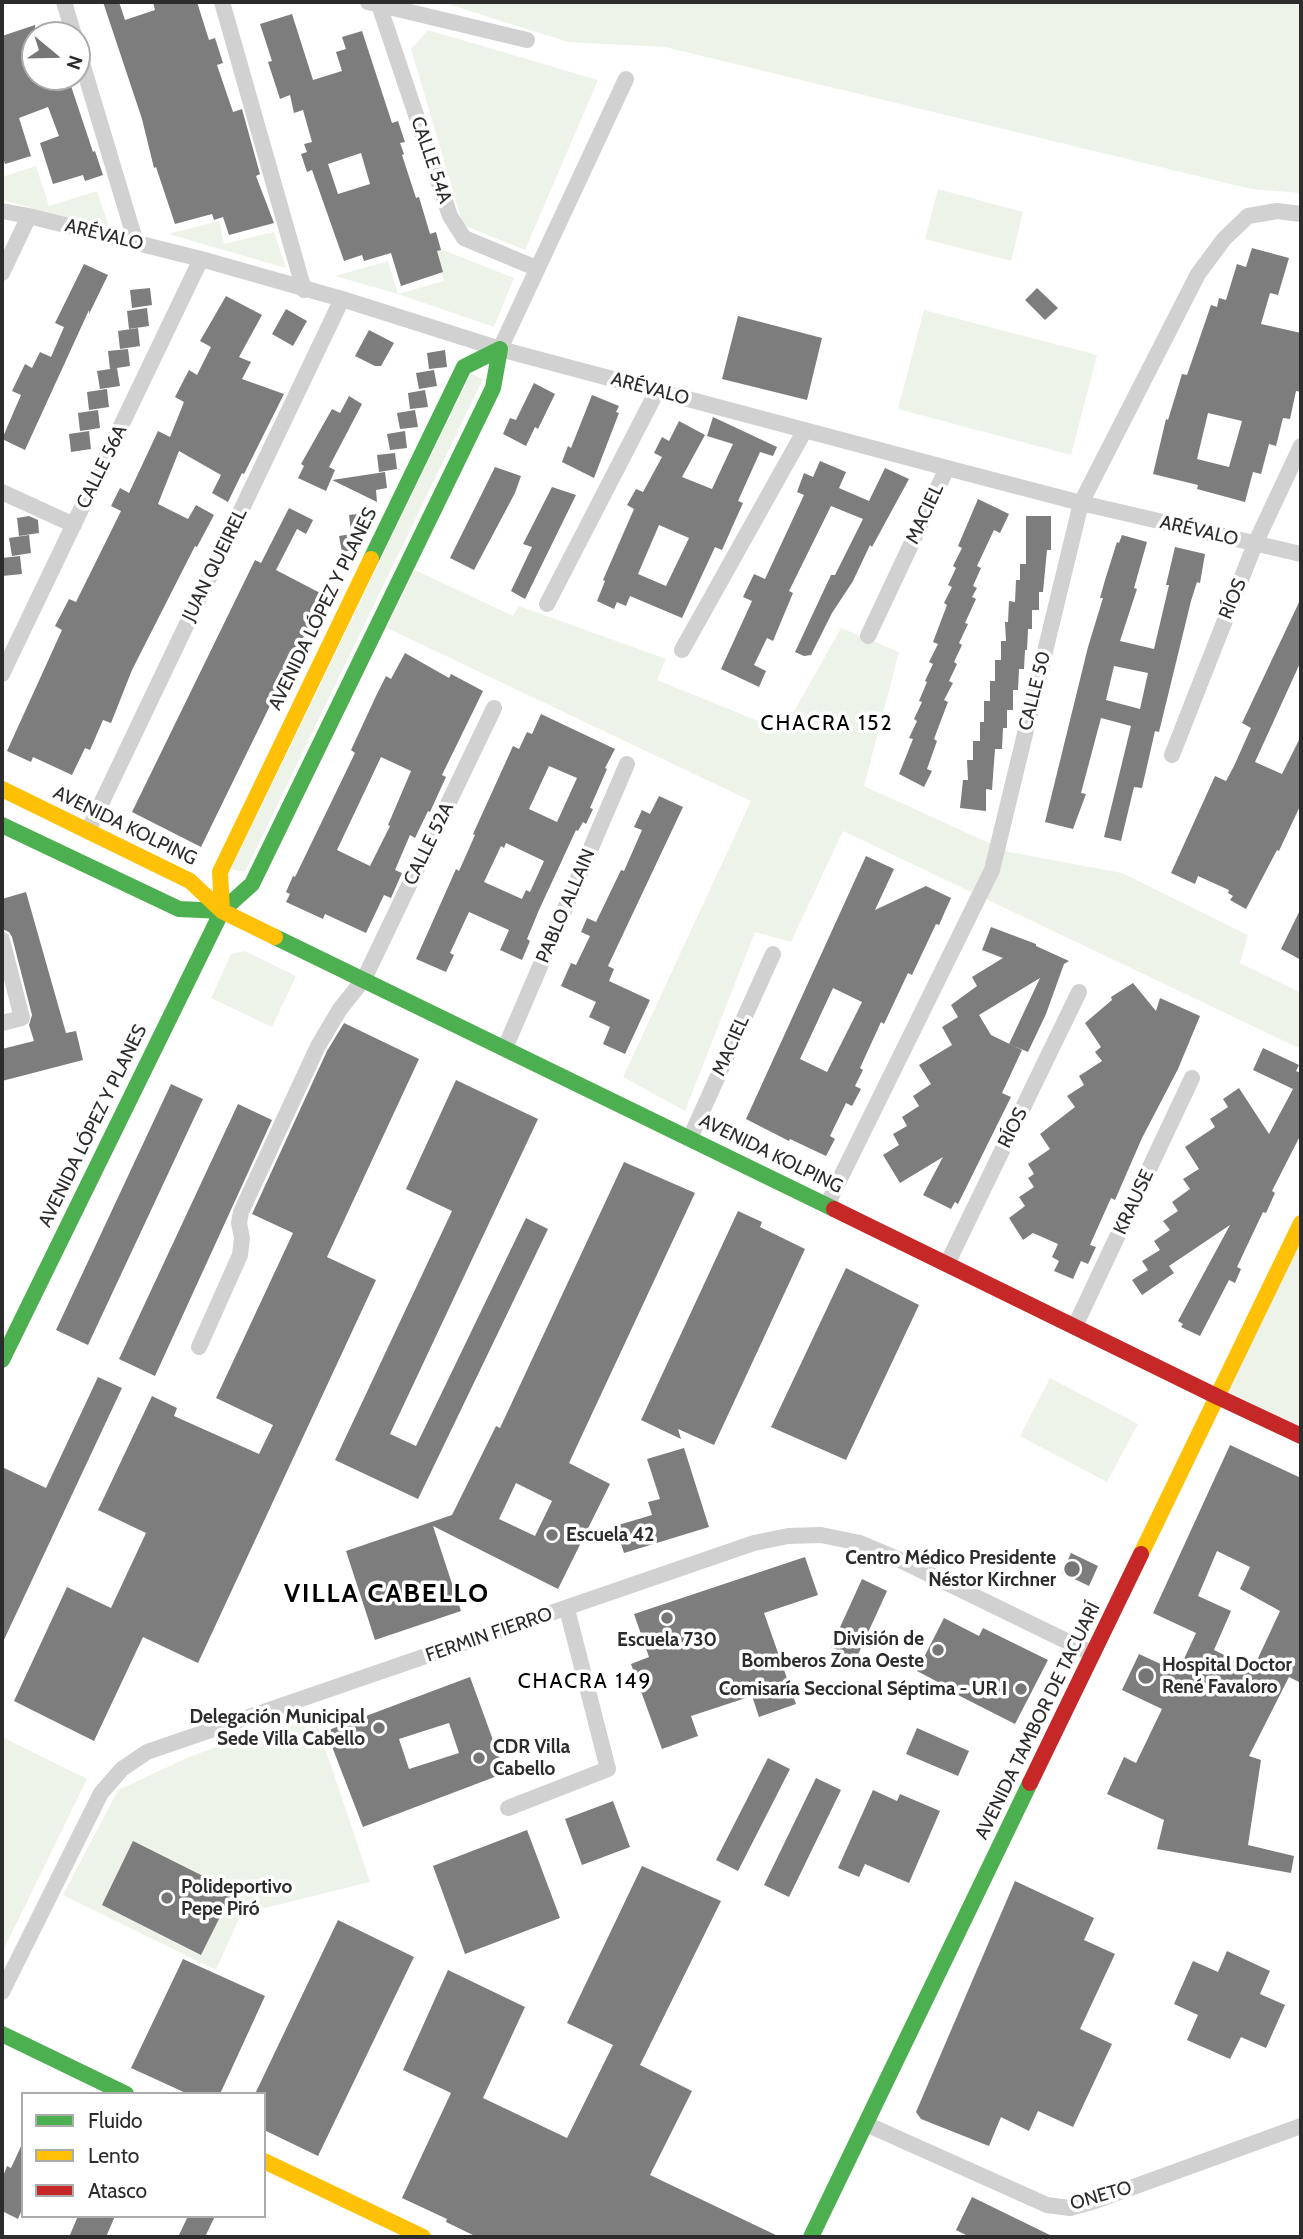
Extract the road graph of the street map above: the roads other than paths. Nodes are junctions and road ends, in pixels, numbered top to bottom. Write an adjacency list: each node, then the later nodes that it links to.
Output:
1 (64, 2): 4 (street)
2 (222, 2): 15 (street)
3 (373, 3): 5 (street); 13 (street, CALLE 54A)
4 (70, 21)
5 (527, 40)
6 (626, 79): 13 (street, AVENIDA LÓPEZ Y PLANES)
7 (90, 91): 11 (street)
8 (2, 211): 10 (street, ARÉVALO)
9 (1301, 214): 23 (street, CALLE 50)
10 (29, 216): 11 (street, ARÉVALO); 14 (street)
11 (136, 243): 12 (street, ARÉVALO)
12 (201, 260): 15 (street, ARÉVALO); 24 (street, CALLE 56A)
13 (536, 268): 17 (street, AVENIDA LÓPEZ Y PLANES)
14 (2, 273)
15 (304, 290): 16 (street, ARÉVALO)
16 (342, 299): 17 (street, ARÉVALO); 36 (street, JUAN QUEIREL)
17 (500, 349): 18 (street, ARÉVALO); 37 (main road, AVENIDA LÓPEZ Y PLANES); 37 (main road, AVENIDA LÓPEZ Y PLANES)
18 (657, 391): 19 (street, ARÉVALO); 27 (street)
19 (805, 430): 21 (street, ARÉVALO); 29 (street)
20 (1301, 446): 25 (street, RÍOS)
21 (947, 468): 23 (street, ARÉVALO); 28 (street, MACIEL)
22 (2, 492): 24 (street)
23 (1081, 503): 25 (street, ARÉVALO); 46 (street, CALLE 50)
24 (74, 525): 30 (street, CALLE 56A)
25 (1255, 544): 26 (street, ARÉVALO); 32 (street, RÍOS)
26 (1301, 554)
27 (547, 604)
28 (868, 636)
29 (682, 650)
30 (2, 674)
31 (494, 708): 40 (street, CALLE 52A)
32 (1172, 755)
33 (627, 764): 43 (street, PABLO ALLAIN)
34 (2, 789): 36 (main road, AVENIDA KOLPING)
35 (2, 825): 37 (main road, AVENIDA KOLPING)
36 (88, 831): 37 (main road, AVENIDA KOLPING)
37 (222, 911): 40 (main road, AVENIDA KOLPING); 51 (main road, AVENIDA LÓPEZ Y PLANES)
38 (2, 940): 42 (street)
39 (773, 954): 45 (street, MACIEL)
40 (364, 979): 43 (main road, AVENIDA KOLPING); 50 (street, CALLE 52A)
41 (1079, 992): 48 (street, RÍOS)
42 (2, 1023)
43 (505, 1048): 45 (main road, AVENIDA KOLPING)
44 (1192, 1078): 49 (street, KRAUSE)
45 (690, 1138): 46 (main road, AVENIDA KOLPING)
46 (827, 1205): 48 (main road, AVENIDA KOLPING)
47 (1301, 1223): 52 (main road, AVENIDA TAMBOR DE TACUARÍ)
48 (947, 1264): 49 (main road, AVENIDA KOLPING)
49 (1075, 1326): 52 (main road, AVENIDA KOLPING)
50 (199, 1347)
51 (3, 1354)
52 (1218, 1396): 53 (main road, AVENIDA KOLPING); 55 (main road, AVENIDA TAMBOR DE TACUARÍ)
53 (1301, 1436)
54 (566, 1609): 55 (street, FERMIN FIERRO); 56 (street); 57 (street, FERMIN FIERRO)
55 (1094, 1654): 60 (main road, AVENIDA TAMBOR DE TACUARÍ)
56 (509, 1808)
57 (2, 1992)
58 (2, 2034): 59 (main road)
59 (122, 2092)
60 (866, 2124): 61 (street, ONETO); 64 (main road, AVENIDA TAMBOR DE TACUARÍ)
61 (1301, 2126)
62 (266, 2162): 63 (main road)
63 (423, 2237)
64 (811, 2237)

